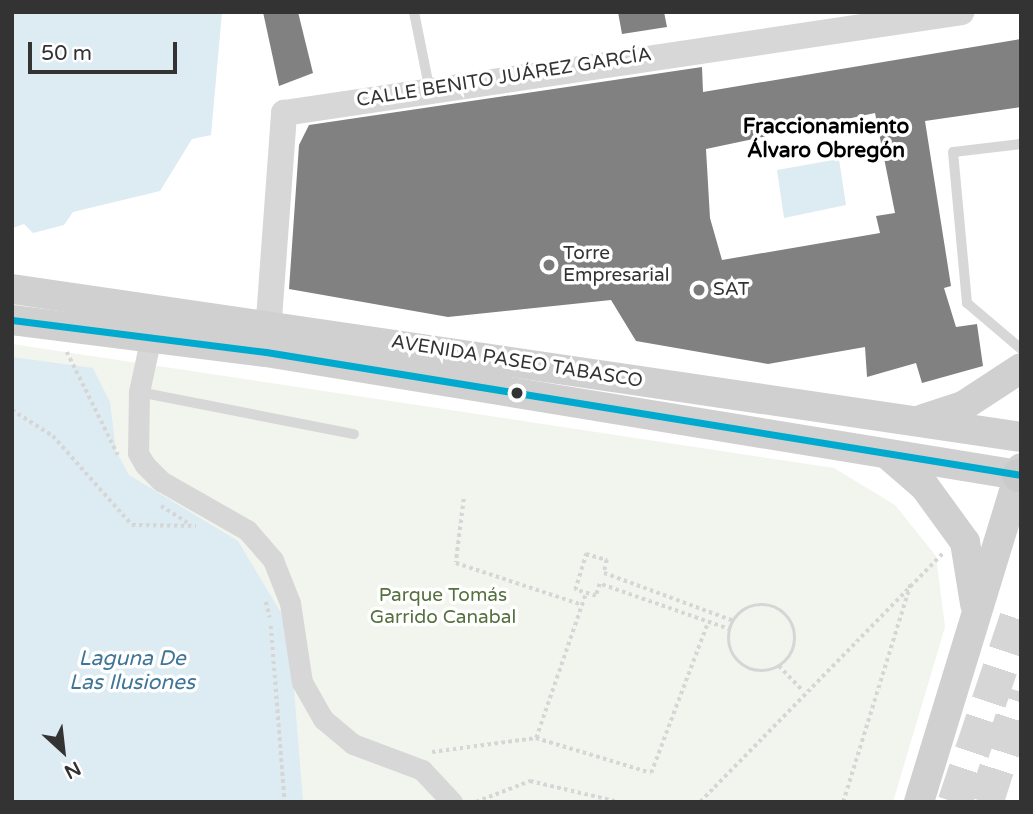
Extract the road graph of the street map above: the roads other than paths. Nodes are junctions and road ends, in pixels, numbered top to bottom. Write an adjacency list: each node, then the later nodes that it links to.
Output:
1 (414, 12): 3 (lane)
2 (962, 12): 3 (street, CALLE BENITO JUÁREZ GARCÍA)
3 (430, 91): 7 (street, CALLE BENITO JUÁREZ GARCÍA)
4 (1021, 144): 9 (lane)
5 (12, 289): 7 (main road, AVENIDA PASEO TABASCO)
6 (12, 320): 8 (main road, AVENIDA PASEO TABASCO)
7 (268, 339): 8 (main road, AVENIDA PASEO TABASCO); 12 (main road, AVENIDA PASEO TABASCO); 15 (main road, AVENIDA PASEO TABASCO)
8 (150, 341): 11 (street)
9 (1021, 349)
10 (1021, 368): 12 (main road)
11 (139, 392): 13 (lane); 18 (street)
12 (913, 422): 14 (main road, AVENIDA PASEO TABASCO)
13 (354, 434)
14 (1021, 437)
15 (884, 452): 16 (main road, AVENIDA PASEO TABASCO); 17 (main road)
16 (1020, 473): 17 (main road)
17 (977, 621): 19 (main road)
18 (452, 802)
19 (919, 802)

